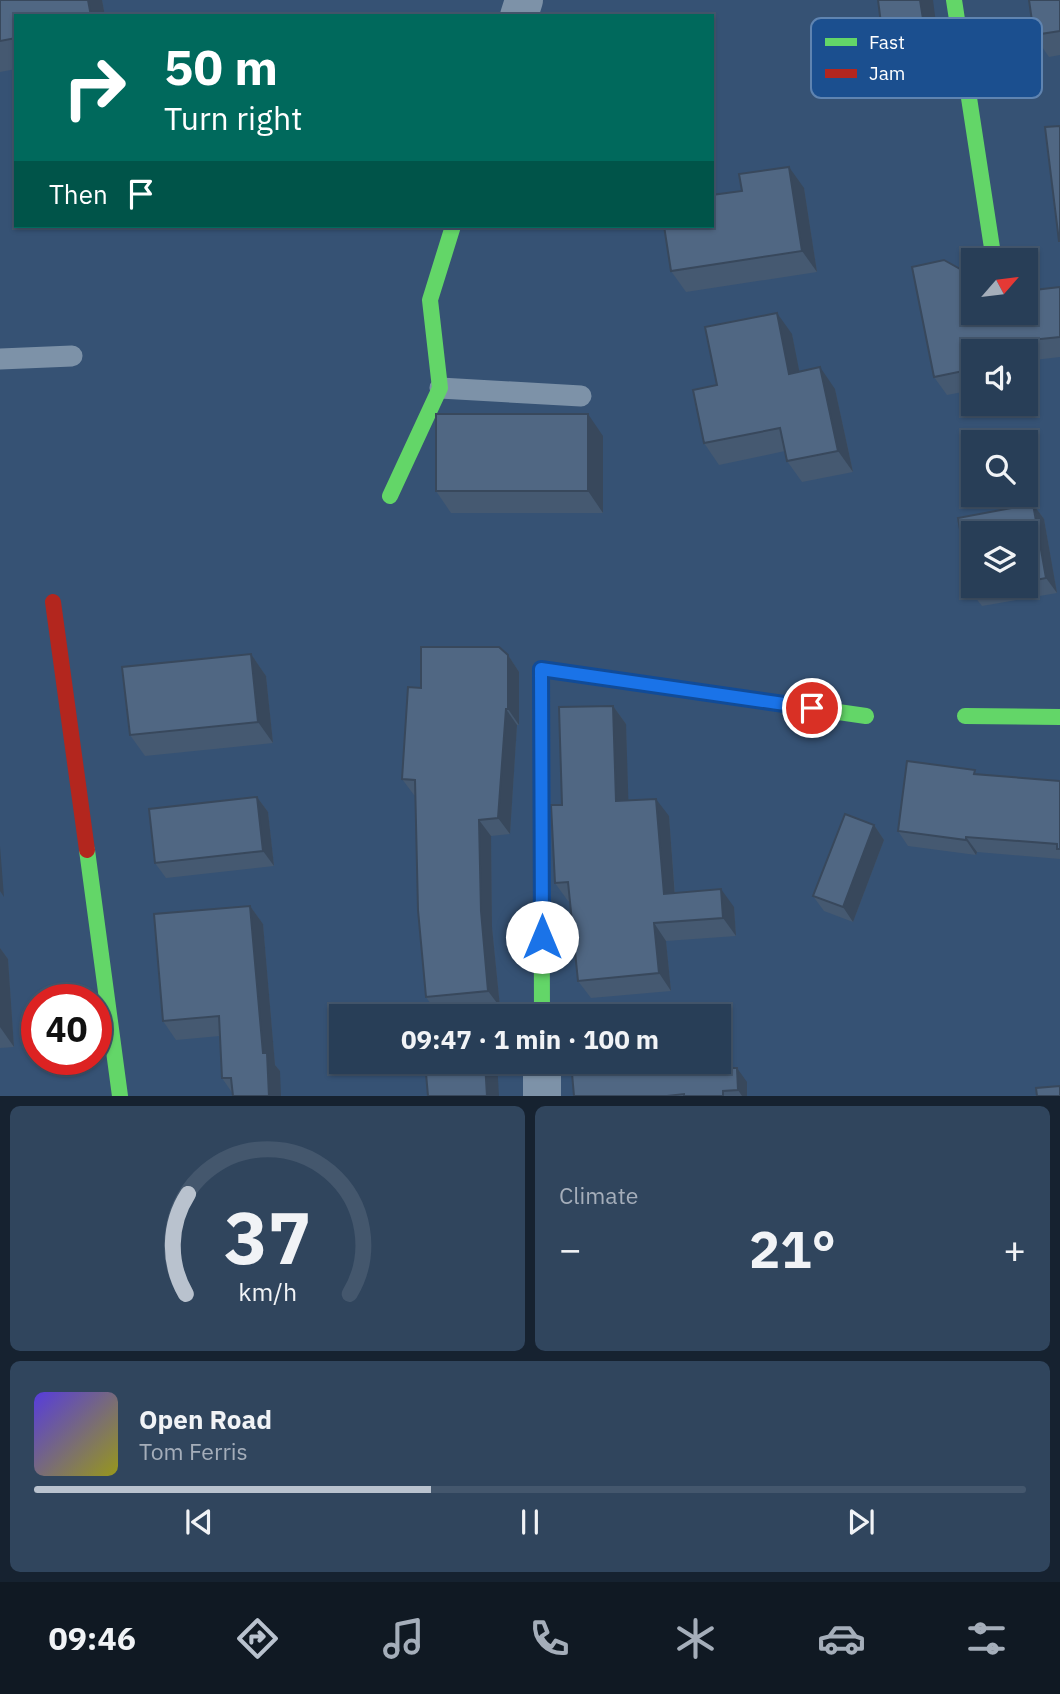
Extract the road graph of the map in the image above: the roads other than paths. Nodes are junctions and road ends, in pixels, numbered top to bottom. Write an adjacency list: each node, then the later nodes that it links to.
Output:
1 (954, 0): 2 (street)
2 (957, 18)
3 (969, 98): 5 (street)
4 (452, 228): 8 (street)
5 (992, 248)
6 (72, 356): 7 (lane)
7 (0, 359)
8 (440, 388): 9 (lane); 10 (street)
9 (581, 397)
10 (390, 496)
11 (52, 603): 17 (street)
12 (866, 716): 15 (street)
13 (965, 716): 14 (street)
14 (1060, 717)
15 (542, 1004)
16 (542, 1074): 18 (street)
17 (120, 1096)
18 (542, 1096)

